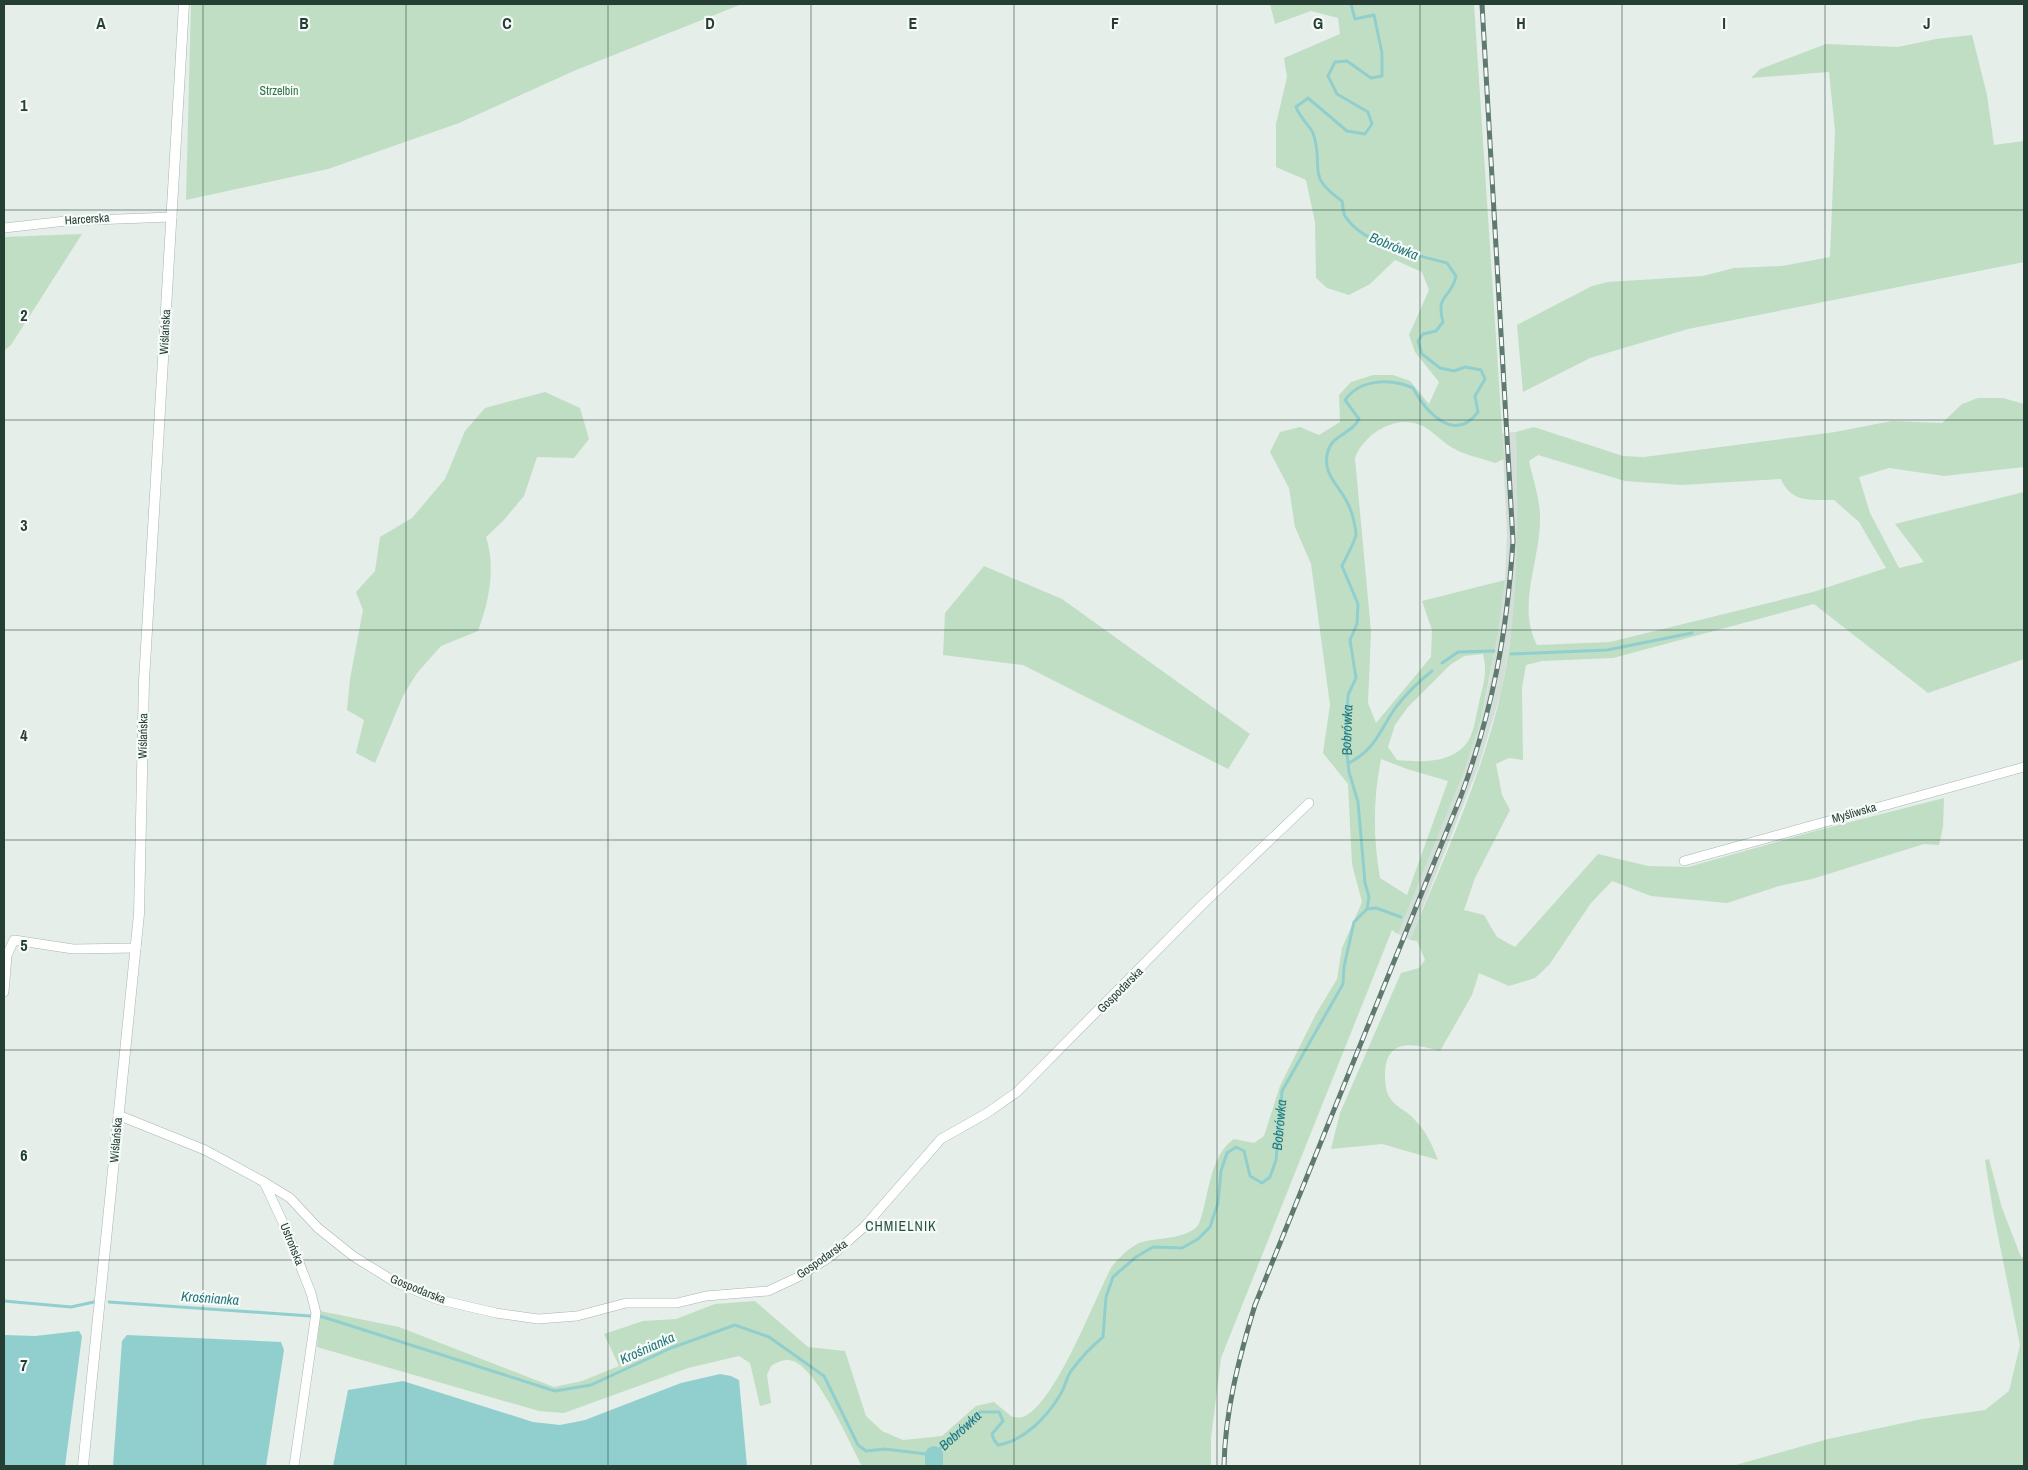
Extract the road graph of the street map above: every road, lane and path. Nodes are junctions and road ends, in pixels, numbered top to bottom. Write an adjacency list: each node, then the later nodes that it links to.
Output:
1 (184, 4): 2 (street, Wiślańska)
2 (172, 217): 3 (street, Harcerska); 7 (street, Wiślańska)
3 (4, 228)
4 (2024, 767): 6 (street, Myśliwska)
5 (1309, 803): 10 (street, Gospodarska)
6 (1684, 861)
7 (136, 948): 8 (street); 9 (street, Wiślańska)
8 (4, 992)
9 (118, 1115): 10 (street); 11 (street, Wiślańska)
10 (264, 1182): 12 (street, Ustrońska)
11 (83, 1466)
12 (294, 1466)

